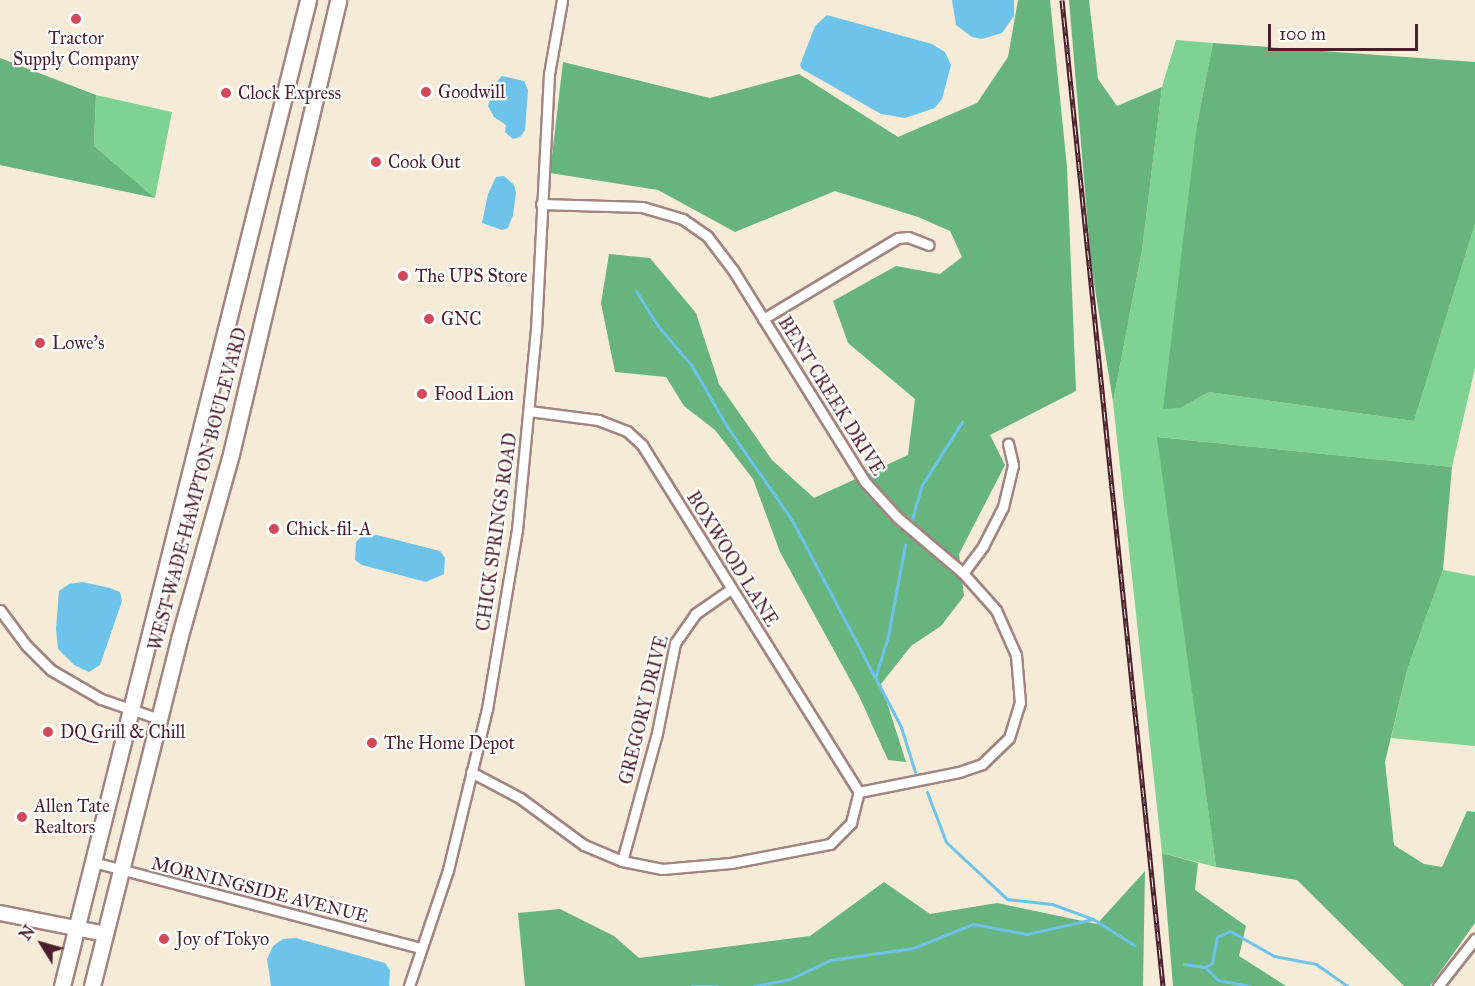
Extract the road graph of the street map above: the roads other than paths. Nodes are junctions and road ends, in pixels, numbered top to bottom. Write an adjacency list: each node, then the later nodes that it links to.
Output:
1 (308, 0): 12 (main road, WEST WADE HAMPTON BOULEVARD)
2 (338, 0): 13 (main road, WEST WADE HAMPTON BOULEVARD)
3 (562, 0): 4 (street, CHICK SPRINGS ROAD)
4 (541, 204): 6 (street, BENT CREEK DRIVE); 7 (street, CHICK SPRINGS ROAD)
5 (929, 245): 6 (street)
6 (763, 319): 9 (street, BENT CREEK DRIVE)
7 (529, 411): 10 (street, BOXWOOD LANE); 14 (street, CHICK SPRINGS ROAD)
8 (1008, 444): 9 (street)
9 (963, 573): 15 (street, BENT CREEK DRIVE)
10 (731, 589): 15 (street, BOXWOOD LANE); 16 (street, GREGORY DRIVE)
11 (0, 610): 12 (street)
12 (131, 710): 13 (street); 17 (main road, WEST WADE HAMPTON BOULEVARD)
13 (159, 719): 18 (main road, WEST WADE HAMPTON BOULEVARD)
14 (471, 772): 16 (street); 23 (street, CHICK SPRINGS ROAD)
15 (859, 792): 16 (street)
16 (622, 861)
17 (93, 862): 18 (street, MORNINGSIDE AVENUE); 20 (main road, WEST WADE HAMPTON BOULEVARD)
18 (121, 871): 21 (main road, WEST WADE HAMPTON BOULEVARD); 23 (street, MORNINGSIDE AVENUE)
19 (0, 913): 20 (street)
20 (76, 929): 21 (street); 24 (main road, WEST WADE HAMPTON BOULEVARD)
21 (105, 934): 25 (main road, WEST WADE HAMPTON BOULEVARD)
22 (1475, 939): 27 (street)
23 (421, 948): 26 (street, CHICK SPRINGS ROAD)
24 (62, 986)
25 (92, 986)
26 (409, 986)
27 (1438, 986)

